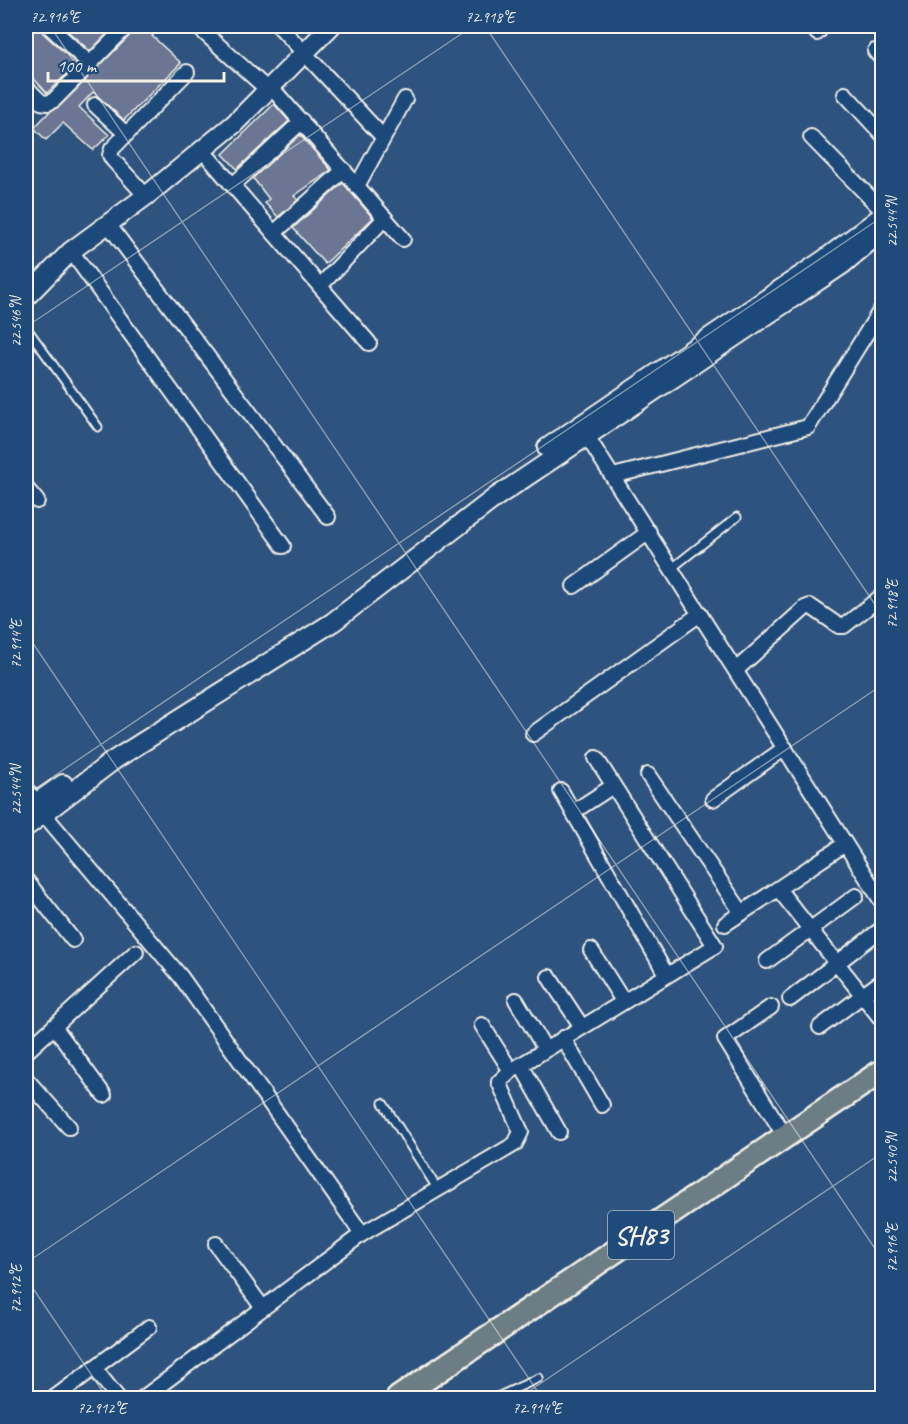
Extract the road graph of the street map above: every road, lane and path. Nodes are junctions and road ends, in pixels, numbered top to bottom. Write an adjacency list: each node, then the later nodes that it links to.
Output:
1 (49, 26): 7 (street)
2 (127, 26): 7 (street)
3 (197, 26): 10 (street)
4 (279, 26): 6 (street)
5 (331, 26): 6 (street)
6 (304, 52): 10 (street); 17 (street)
7 (89, 63): 9 (street)
8 (187, 72): 15 (street)
9 (26, 87)
10 (270, 88): 14 (street); 19 (street)
11 (845, 94): 16 (street)
12 (405, 99): 17 (street)
13 (95, 105): 15 (street)
14 (302, 121): 20 (street); 21 (street)
15 (126, 134): 23 (street)
16 (882, 134)
17 (383, 136): 22 (street)
18 (812, 137): 24 (street)
19 (203, 151): 21 (street); 23 (street)
20 (344, 170): 22 (street); 29 (street)
21 (233, 185): 29 (street)
22 (357, 186): 26 (street)
23 (146, 196): 27 (street)
24 (882, 210)
25 (882, 216): 38 (street)
26 (385, 218): 30 (street); 32 (street)
27 (108, 224): 31 (street); 42 (street)
28 (882, 231): 38 (street)
29 (274, 232): 32 (street)
30 (403, 239)
31 (71, 251): 33 (street); 45 (street)
32 (320, 286): 36 (street)
33 (26, 297)
34 (882, 308): 39 (street)
35 (26, 327): 37 (lane)
36 (369, 343)
37 (98, 427)
38 (583, 430): 39 (street); 58 (street)
39 (613, 476): 44 (street)
40 (26, 488): 41 (street)
41 (37, 501)
42 (328, 517)
43 (737, 517): 46 (lane)
44 (648, 532): 46 (street); 47 (street)
45 (283, 546)
46 (672, 568): 49 (street)
47 (574, 586)
48 (882, 596): 50 (street)
49 (700, 614): 50 (street); 51 (street)
50 (736, 670): 52 (street)
51 (533, 734)
52 (785, 748): 57 (street); 61 (street)
53 (596, 758): 55 (street)
54 (648, 775): 66 (street)
55 (613, 786): 59 (street); 75 (street)
56 (561, 791): 59 (street)
57 (713, 799)
58 (33, 803): 60 (street); 102 (street)
59 (573, 812): 75 (street)
60 (26, 827)
61 (845, 844): 65 (street); 66 (street)
62 (26, 880): 70 (street)
63 (783, 895): 68 (street)
64 (856, 896): 68 (street)
65 (882, 902)
66 (742, 913): 67 (street)
67 (725, 924)
68 (809, 929): 73 (street); 74 (street)
69 (879, 931): 74 (street)
70 (73, 940)
71 (591, 950): 81 (street)
72 (136, 952): 85 (street)
73 (767, 961)
74 (837, 964): 78 (street); 79 (street)
75 (666, 974): 81 (street)
76 (549, 976): 86 (street)
77 (882, 981): 78 (street)
78 (863, 996): 83 (street); 87 (street)
79 (790, 999)
80 (516, 1000): 89 (street)
81 (623, 1001): 86 (street)
82 (771, 1007): 100 (street)
83 (882, 1020)
84 (482, 1025): 91 (street)
85 (54, 1026): 90 (street); 95 (street)
86 (582, 1027): 88 (street)
87 (820, 1027)
88 (564, 1038): 89 (street); 97 (street)
89 (545, 1049): 91 (street)
90 (26, 1052)
91 (516, 1068): 99 (street); 101 (street)
92 (882, 1071): 100 (main road, SH83)
93 (26, 1079): 98 (street)
94 (882, 1089): 106 (main road, SH83)
95 (104, 1095)
96 (382, 1103): 101 (lane)
97 (602, 1105)
98 (69, 1126)
99 (559, 1132)
100 (786, 1138): 106 (main road, SH83)
101 (437, 1188): 102 (street)
102 (362, 1234): 104 (street)
103 (216, 1244): 104 (street)
104 (264, 1308): 112 (street)
105 (149, 1327): 107 (street)
106 (506, 1333): 109 (main road, SH83); 113 (main road, SH83)
107 (94, 1368): 110 (street); 111 (street)
108 (539, 1378): 114 (lane)
109 (427, 1397)
110 (54, 1398)
111 (118, 1398)
112 (143, 1398)
113 (398, 1398)
114 (495, 1398)

